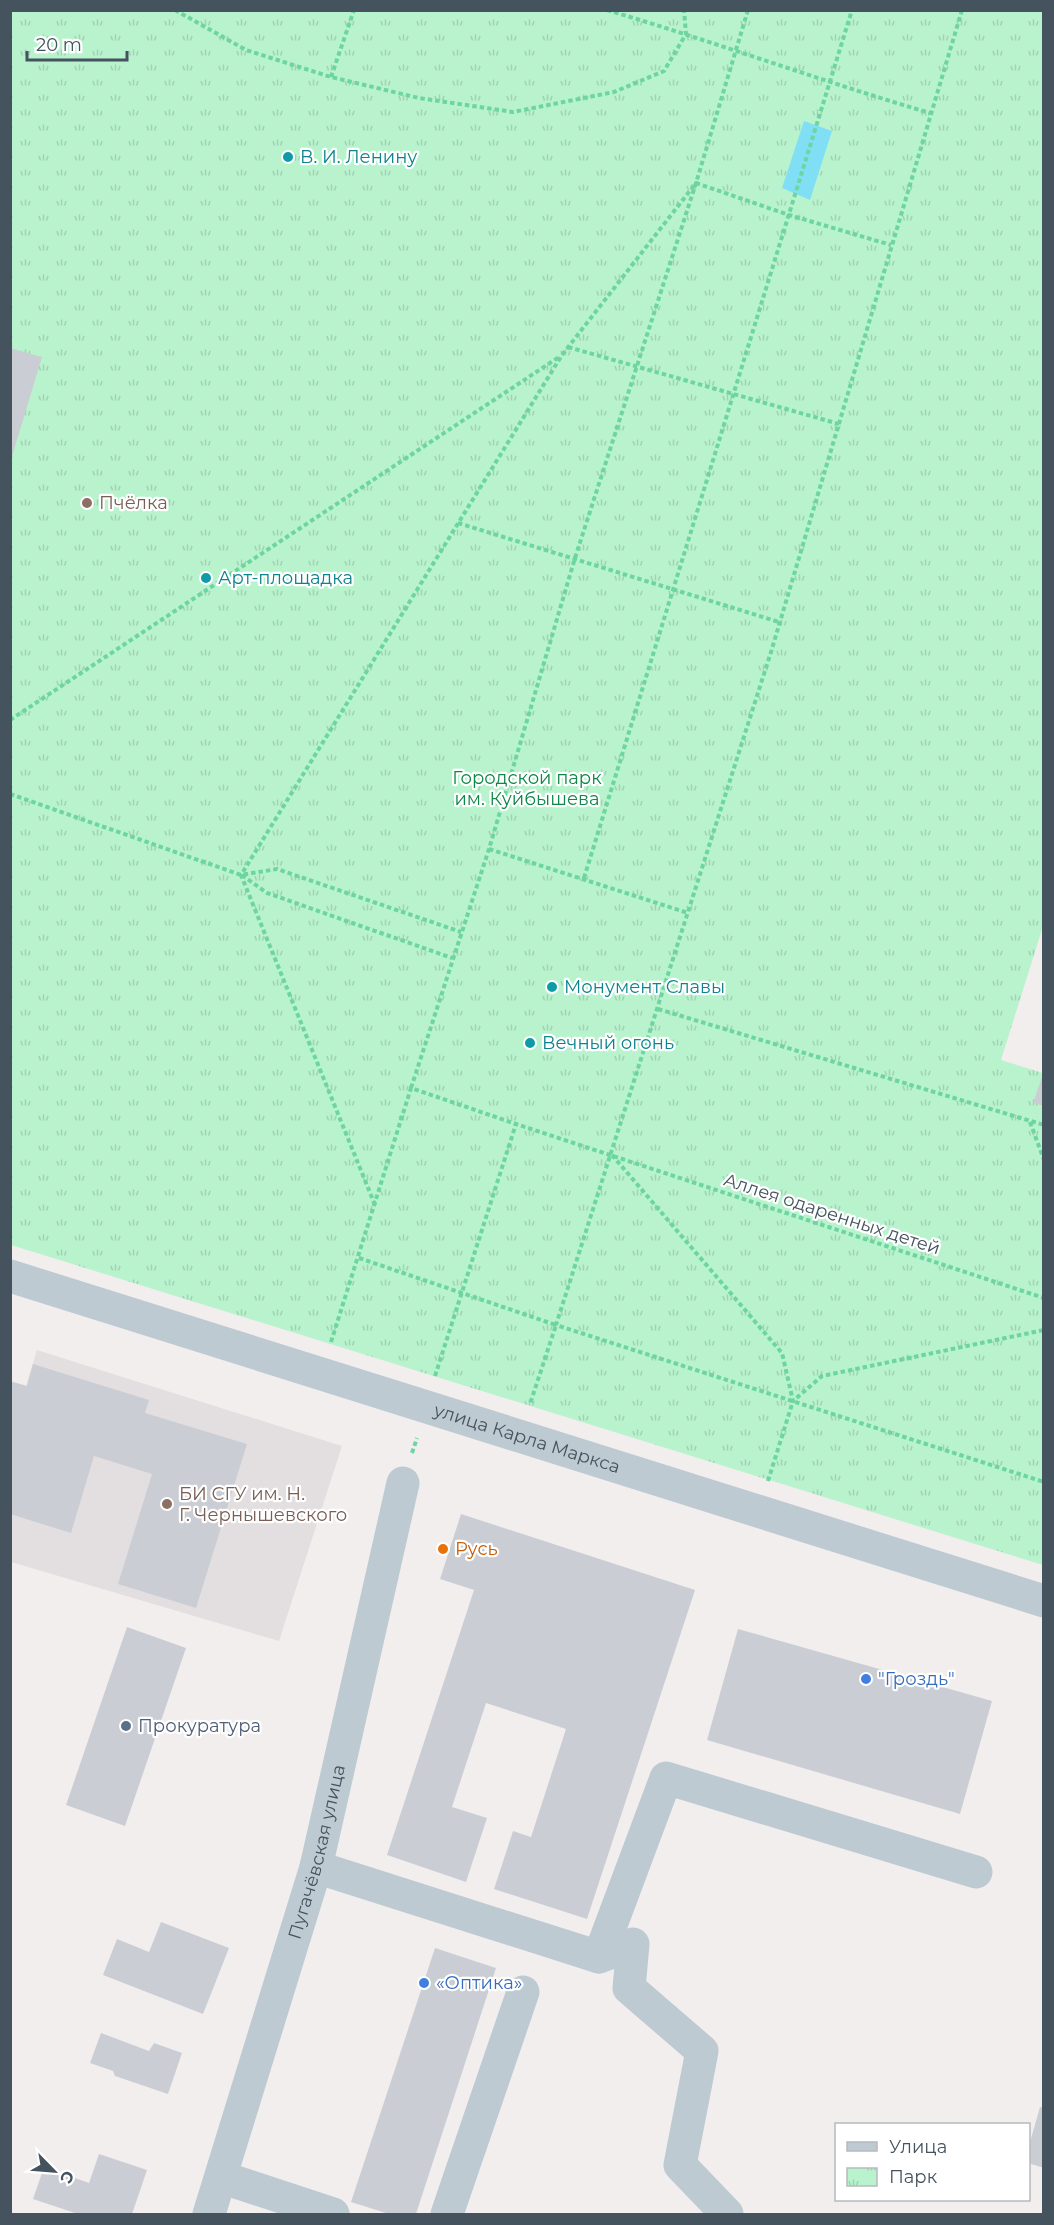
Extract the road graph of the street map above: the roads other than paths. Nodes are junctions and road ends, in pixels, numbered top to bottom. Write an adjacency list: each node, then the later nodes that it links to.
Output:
1 (10, 1276): 3 (street, улица Карла Маркса)
2 (404, 1483): 4 (street, Пугачёвская улица)
3 (1044, 1601)
4 (316, 1867): 6 (street); 8 (street, Пугачёвская улица)
5 (976, 1872): 6 (street)
6 (599, 1957): 12 (street)
7 (523, 1992): 11 (street)
8 (221, 2177): 9 (street, Пугачёвская улица); 10 (street)
9 (209, 2214)
10 (333, 2214)
11 (447, 2214)
12 (727, 2214)

